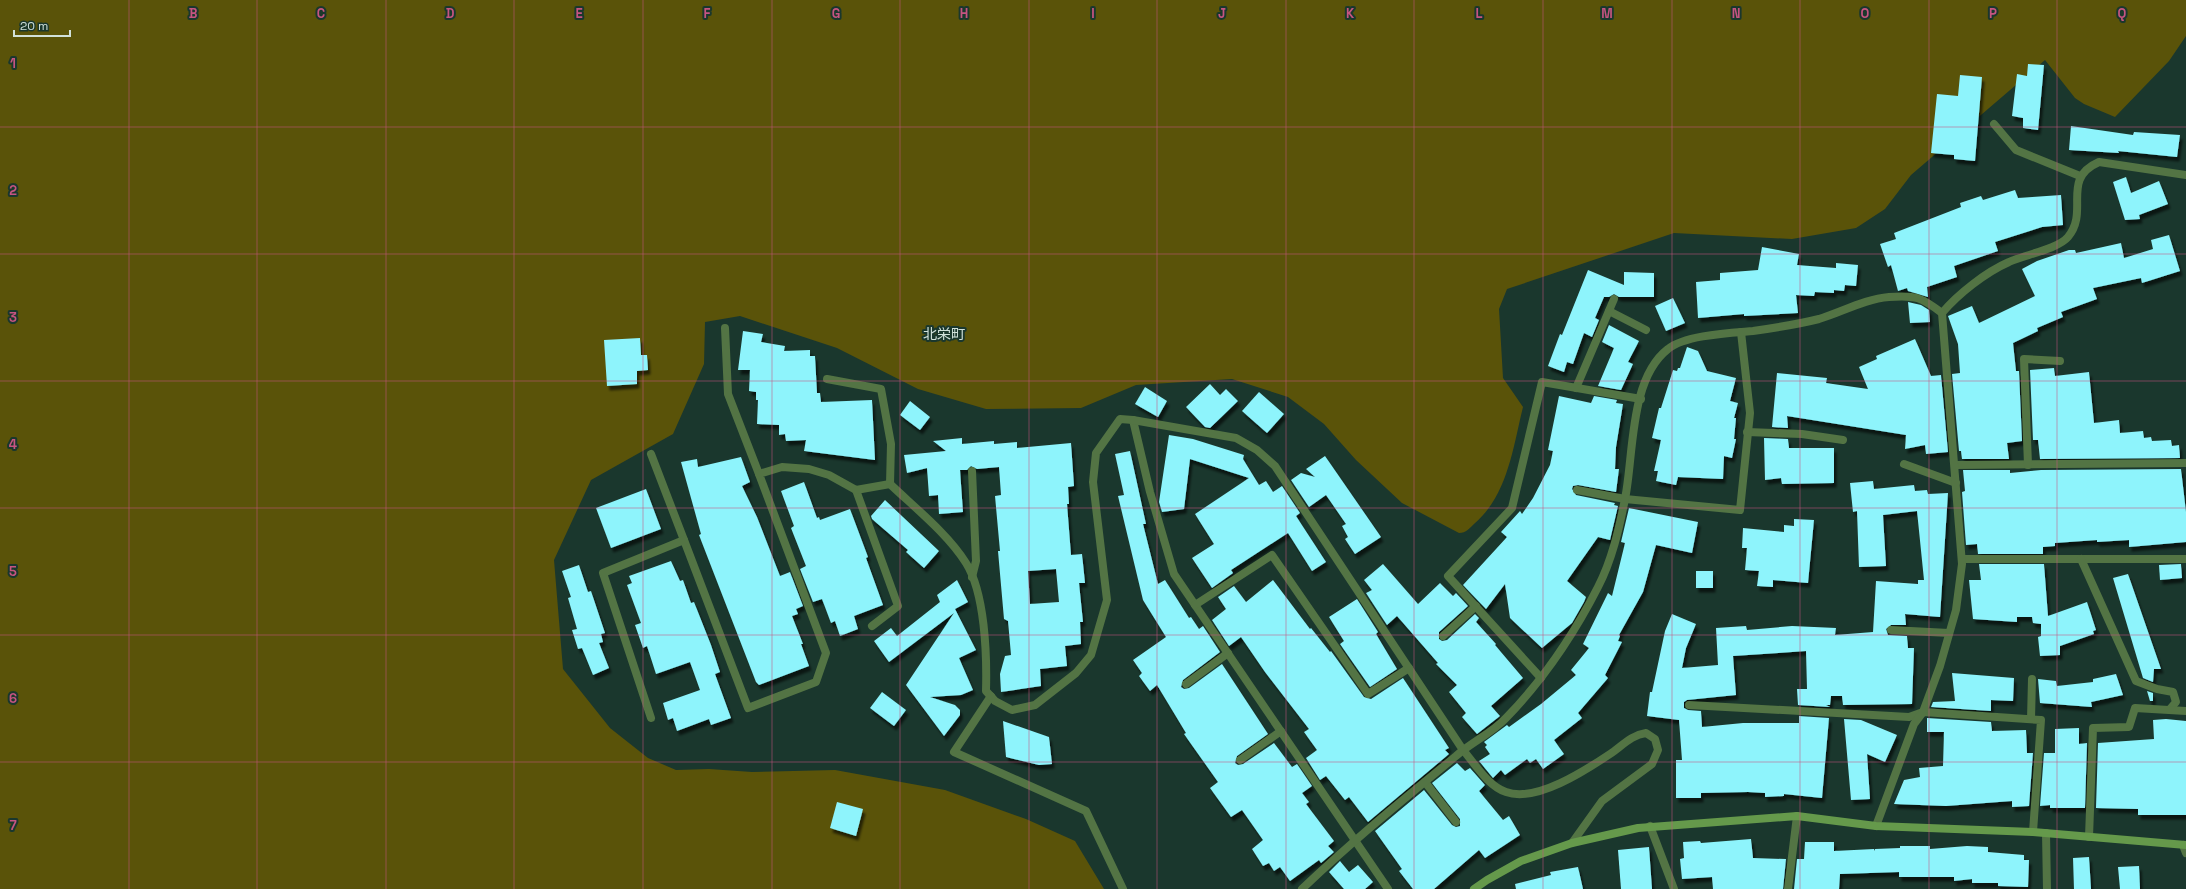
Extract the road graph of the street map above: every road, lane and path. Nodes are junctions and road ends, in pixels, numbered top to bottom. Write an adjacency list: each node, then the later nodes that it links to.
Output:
1 (1994, 124): 2 (street)
2 (2080, 176): 3 (street); 6 (street)
3 (2186, 176)
4 (1614, 299): 5 (street)
5 (1609, 311): 8 (street); 12 (street)
6 (1942, 313): 9 (street); 20 (street)
7 (725, 328): 23 (street)
8 (1646, 330)
9 (1741, 332): 13 (street); 15 (street)
10 (2060, 360): 21 (street)
11 (828, 379): 25 (street)
12 (1576, 388): 13 (street); 35 (street)
13 (1640, 398): 28 (street)
14 (1133, 420): 34 (street); 41 (street); 45 (street)
15 (1747, 432): 16 (street); 28 (street)
16 (1843, 440)
17 (651, 454): 29 (street)
18 (2185, 463): 21 (street)
19 (1904, 464): 24 (street)
20 (1955, 465): 21 (street); 24 (street)
21 (2028, 465)
22 (972, 471): 33 (street)
23 (759, 474): 26 (street); 29 (street)
24 (1956, 483): 30 (street)
25 (890, 484): 26 (street); 33 (street)
26 (856, 490): 36 (street)
27 (1577, 490): 28 (street)
28 (1625, 499): 42 (street)
29 (684, 540): 50 (street)
30 (1962, 559): 31 (street); 38 (street)
31 (2082, 559): 32 (street); 47 (street)
32 (2186, 559)
33 (972, 577): 45 (street)
34 (1195, 605): 40 (street); 41 (street)
35 (1476, 606): 39 (street); 42 (street)
36 (872, 626)
37 (1891, 630): 38 (street)
38 (1949, 633): 49 (street)
39 (1443, 636)
40 (1228, 653): 44 (street); 52 (street)
41 (1409, 668): 53 (street)
42 (1541, 678): 53 (street)
43 (2032, 679): 51 (street)
44 (1186, 684)
45 (991, 696): 66 (street)
46 (1688, 705): 49 (street)
47 (2170, 709): 48 (street); 62 (street)
48 (2186, 711)
49 (1923, 712): 51 (street); 59 (street)
50 (651, 718)
51 (2030, 719): 60 (street)
52 (1281, 731): 54 (street); 63 (street)
53 (1463, 750): 55 (street); 64 (street)
54 (1240, 760)
55 (1425, 782): 57 (street); 63 (street)
56 (1797, 816): 58 (street); 59 (street); 71 (street)
57 (1456, 822)
58 (1650, 826): 64 (street); 70 (street)
59 (1876, 826): 60 (street)
60 (2033, 832): 61 (street)
61 (2046, 833): 62 (street); 72 (street)
62 (2089, 837): 65 (street)
63 (1355, 840): 67 (street); 68 (street)
64 (1572, 843): 69 (street)
65 (2185, 848)
66 (1123, 889)
67 (1302, 889)
68 (1388, 889)
69 (1474, 889)
70 (1674, 889)
71 (1788, 889)
72 (2047, 889)

